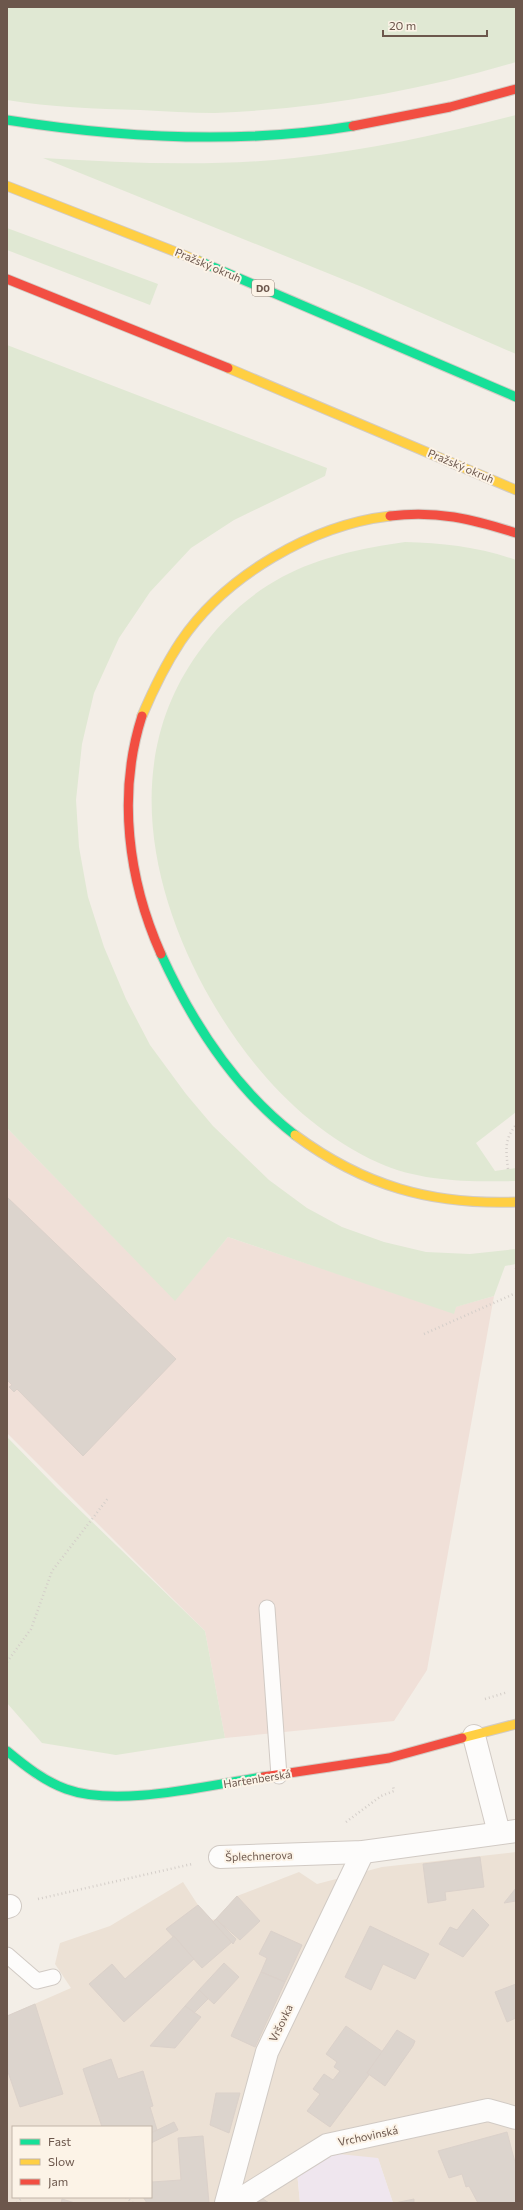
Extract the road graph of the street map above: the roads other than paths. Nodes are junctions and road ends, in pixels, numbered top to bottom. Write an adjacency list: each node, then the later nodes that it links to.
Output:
1 (516, 89): 2 (main road)
2 (7, 120)
3 (7, 186): 5 (main road, Pražský okruh / D0)
4 (7, 279): 6 (main road, Pražský okruh)
5 (516, 397)
6 (516, 490)
7 (516, 533): 8 (main road)
8 (516, 1202)
9 (267, 1608): 13 (lane)
10 (516, 1724): 11 (main road, Hartenberská)
11 (474, 1736): 13 (main road, Hartenberská); 14 (street)
12 (7, 1751): 13 (main road, Hartenberská)
13 (279, 1776)
14 (507, 1832): 15 (street, Šplechnerova)
15 (363, 1852): 16 (street, Šplechnerova); 20 (street, Vršovka)
16 (220, 1857)
17 (7, 1955): 18 (lane)
18 (53, 1977)
19 (516, 2118): 21 (street, Vrchovinská)
20 (226, 2203)
21 (234, 2203)

